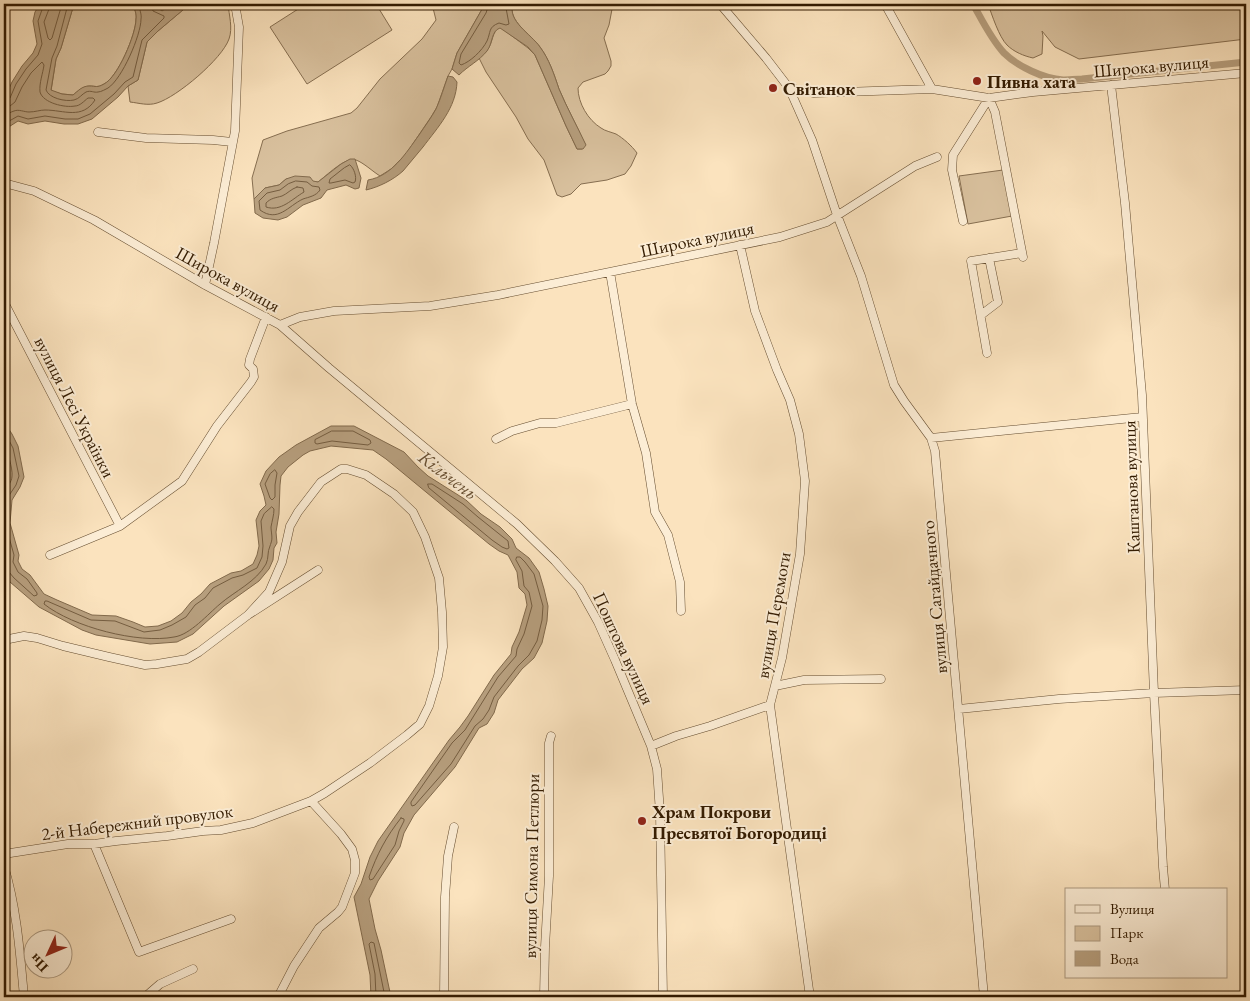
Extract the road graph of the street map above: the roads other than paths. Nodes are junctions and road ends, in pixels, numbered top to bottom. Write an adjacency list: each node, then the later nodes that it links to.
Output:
1 (235, 4): 10 (street)
2 (720, 4): 6 (street)
3 (885, 4): 7 (street)
4 (1246, 72): 5 (street, Широка вулиця)
5 (1111, 85): 8 (street, Широка вулиця); 25 (street, Каштанова вулиця)
6 (789, 88): 7 (street, Широка вулиця); 13 (street)
7 (932, 89): 8 (street, Широка вулиця)
8 (989, 98): 14 (street); 16 (street)
9 (98, 132): 10 (street)
10 (232, 142): 18 (street)
11 (937, 157): 13 (street, Широка вулиця)
12 (4, 183): 18 (street, Широка вулиця)
13 (837, 215): 15 (street, Широка вулиця); 26 (street, вулиця Сагайдачного)
14 (963, 221)
15 (740, 245): 17 (street, Широка вулиця); 35 (street, вулиця Перемоги)
16 (989, 258): 20 (street); 20 (street)
17 (610, 272): 22 (street, Широка вулиця); 24 (street)
18 (205, 285): 21 (street, Широка вулиця)
19 (4, 302): 28 (street, вулиця Лесі Українки)
20 (980, 315): 23 (street)
21 (266, 316): 22 (street, Широка вулиця); 28 (street)
22 (280, 325): 41 (street, Поштова вулиця)
23 (987, 353)
24 (632, 404): 27 (street); 31 (street)
25 (1142, 417): 26 (street); 37 (street, Каштанова вулиця)
26 (932, 438): 39 (street, вулиця Сагайдачного)
27 (496, 440)
28 (120, 526): 29 (street)
29 (50, 556)
30 (318, 570): 32 (street)
31 (681, 610)
32 (248, 615): 33 (street); 42 (street, 2-й Набережний провулок)
33 (4, 640)
34 (881, 679): 35 (street)
35 (775, 686): 38 (street, вулиця Перемоги)
36 (1246, 690): 37 (street)
37 (1154, 693): 39 (street); 47 (street, Каштанова вулиця)
38 (770, 705): 41 (street); 56 (street, вулиця Перемоги)
39 (959, 709): 57 (street, вулиця Сагайдачного)
40 (551, 736): 54 (street, вулиця Симона Петлюри)
41 (652, 746): 55 (street, Поштова вулиця)
42 (311, 801): 44 (street, 2-й Набережний провулок); 52 (street)
43 (454, 827): 53 (street)
44 (94, 844): 45 (street, 2-й Набережний провулок); 48 (street)
45 (4, 854)
46 (4, 866): 50 (street)
47 (1165, 888)
48 (231, 919)
49 (193, 970): 51 (street)
50 (24, 997)
51 (145, 997)
52 (278, 997)
53 (444, 997)
54 (544, 997)
55 (663, 997)
56 (810, 997)
57 (984, 997)

